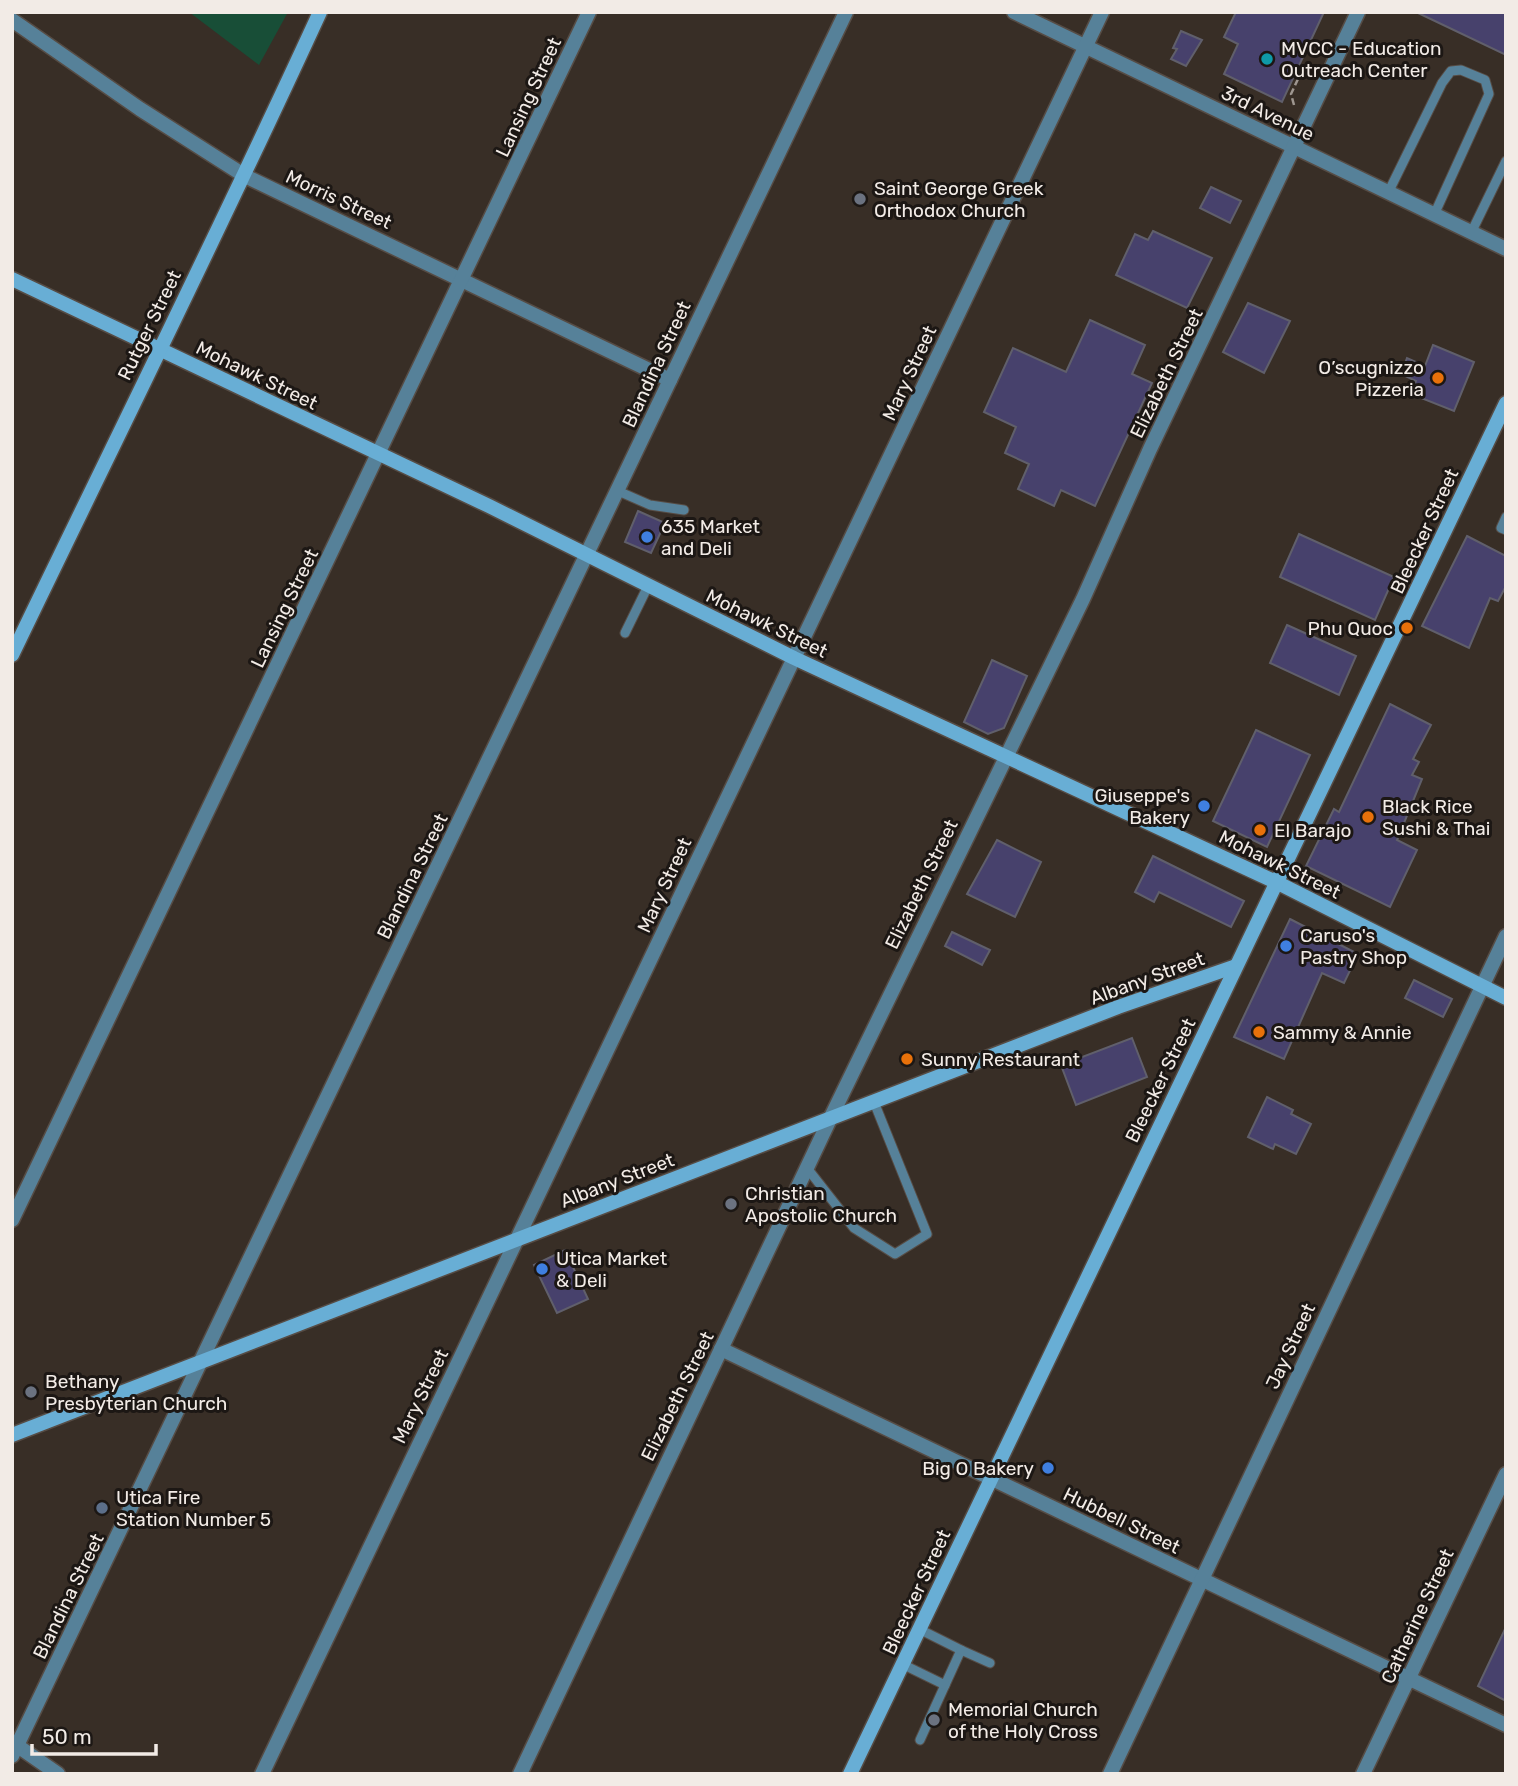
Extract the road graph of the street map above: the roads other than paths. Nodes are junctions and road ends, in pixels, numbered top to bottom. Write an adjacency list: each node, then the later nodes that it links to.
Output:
1 (320, 12): 11 (street, Rutger Street)
2 (589, 12): 16 (street, Lansing Street)
3 (846, 12): 19 (street, Blandina Street)
4 (1014, 12): 8 (street, 3rd Avenue)
5 (1102, 12): 8 (street, Mary Street)
6 (1358, 12): 9 (street, Elizabeth Street)
7 (12, 20): 11 (street, Morris Street)
8 (1086, 47): 9 (street, 3rd Avenue); 30 (street, Mary Street)
9 (1295, 148): 12 (street, 3rd Avenue); 31 (street, Elizabeth Street)
10 (1506, 161): 14 (lane)
11 (245, 176): 16 (street, Morris Street); 18 (street, Rutger Street)
12 (1388, 193): 13 (street, 3rd Avenue); 13 (lane)
13 (1434, 215): 14 (street, 3rd Avenue)
14 (1471, 233): 15 (street, 3rd Avenue)
15 (1506, 250)
16 (464, 278): 19 (street, Morris Street); 21 (street, Lansing Street)
17 (12, 279): 18 (street, Mohawk Street)
18 (159, 349): 21 (street, Mohawk Street); 29 (street, Rutger Street)
19 (670, 380): 22 (street, Blandina Street)
20 (1506, 403): 32 (street, Bleecker Street)
21 (379, 455): 26 (street, Mohawk Street); 40 (street, Lansing Street)
22 (618, 491): 23 (lane); 26 (street, Blandina Street)
23 (684, 510)
24 (1506, 517): 25 (lane)
25 (1506, 530)
26 (587, 556): 27 (street, Mohawk Street); 43 (street, Blandina Street)
27 (648, 586): 28 (lane); 30 (street, Mohawk Street)
28 (625, 633)
29 (12, 655)
30 (794, 658): 31 (street, Mohawk Street); 41 (street, Mary Street)
31 (1005, 755): 32 (street, Mohawk Street); 38 (street, Elizabeth Street)
32 (1278, 883): 34 (street, Bleecker Street); 35 (street, Mohawk Street)
33 (1506, 936): 35 (street, Jay Street)
34 (1236, 966): 37 (street, Albany Street); 46 (street, Bleecker Street)
35 (1482, 986): 36 (street, Mohawk Street); 47 (street, Jay Street)
36 (1506, 998)
37 (874, 1102): 38 (street, Albany Street); 39 (lane)
38 (830, 1119): 39 (street, Elizabeth Street); 41 (street, Albany Street)
39 (807, 1168): 42 (street, Elizabeth Street)
40 (12, 1220)
41 (518, 1238): 43 (street, Albany Street); 58 (street, Mary Street)
42 (721, 1349): 46 (street, Hubbell Street); 59 (street, Elizabeth Street)
43 (202, 1363): 44 (street, Albany Street); 56 (street, Blandina Street)
44 (12, 1434)
45 (1506, 1474): 52 (street, Catherine Street)
46 (991, 1478): 47 (street, Hubbell Street); 48 (street, Bleecker Street)
47 (1201, 1579): 52 (street, Hubbell Street); 61 (street, Jay Street)
48 (919, 1629): 49 (lane); 51 (street, Bleecker Street)
49 (961, 1650): 50 (lane); 53 (lane)
50 (990, 1663)
51 (902, 1664): 53 (lane); 60 (street, Bleecker Street)
52 (1409, 1678): 54 (street, Hubbell Street); 62 (street, Catherine Street)
53 (945, 1685): 55 (lane)
54 (1506, 1725)
55 (920, 1740)
56 (14, 1748): 57 (street)
57 (58, 1774)
58 (262, 1774)
59 (520, 1774)
60 (850, 1774)
61 (1110, 1774)
62 (1363, 1774)

